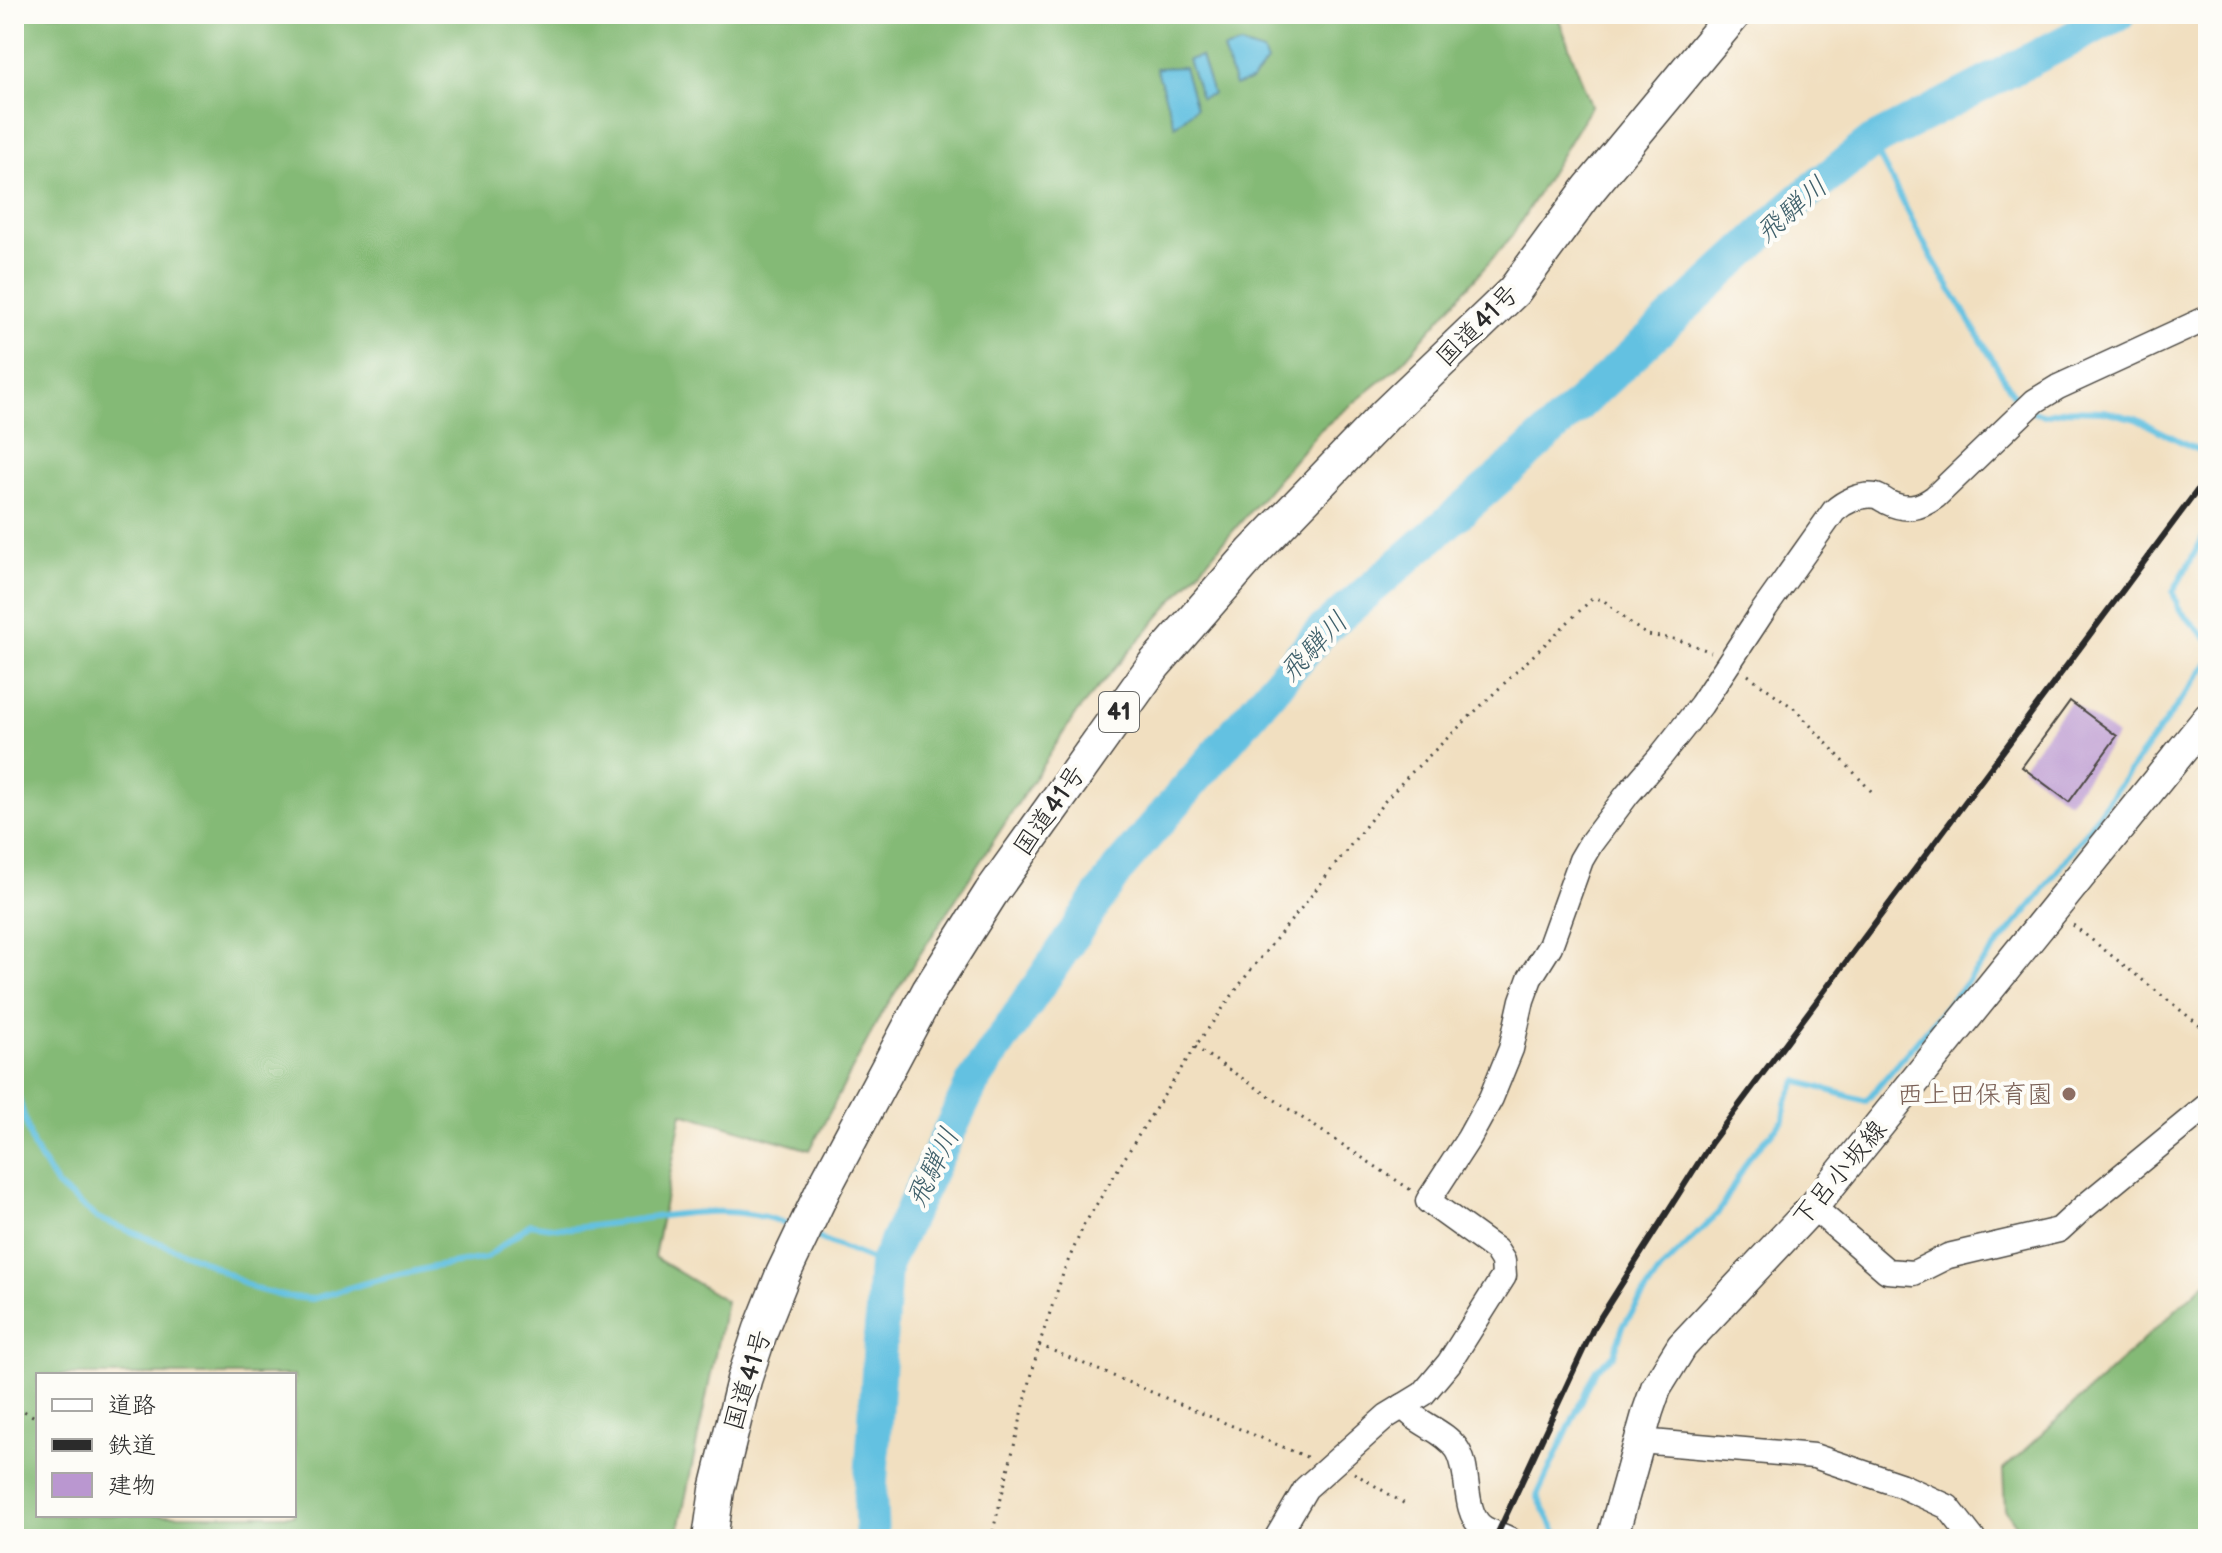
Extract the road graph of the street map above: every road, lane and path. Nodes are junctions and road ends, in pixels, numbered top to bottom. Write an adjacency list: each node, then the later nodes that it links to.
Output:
1 (1734, 14): 19 (highway, 国道41号 / 41)
2 (2208, 318): 3 (street)
3 (1729, 662): 5 (path); 8 (path); 10 (street)
4 (2208, 718): 6 (main road, 下呂小坂線)
5 (1872, 792)
6 (2054, 909): 7 (path); 11 (main road, 下呂小坂線)
7 (2208, 1032)
8 (1195, 1047): 10 (path); 12 (path)
9 (2208, 1105): 11 (street)
10 (1428, 1201): 14 (street)
11 (1813, 1207): 16 (main road, 下呂小坂線)
12 (1039, 1345): 17 (path); 20 (path)
13 (14, 1399): 15 (path)
14 (1403, 1406): 17 (street); 22 (street)
15 (36, 1418)
16 (1640, 1441): 23 (main road, 下呂小坂線); 24 (street)
17 (1331, 1464): 18 (path); 21 (street)
18 (1405, 1504)
19 (710, 1539)
20 (991, 1539)
21 (1276, 1539)
22 (1509, 1539)
23 (1612, 1539)
24 (1973, 1539)

